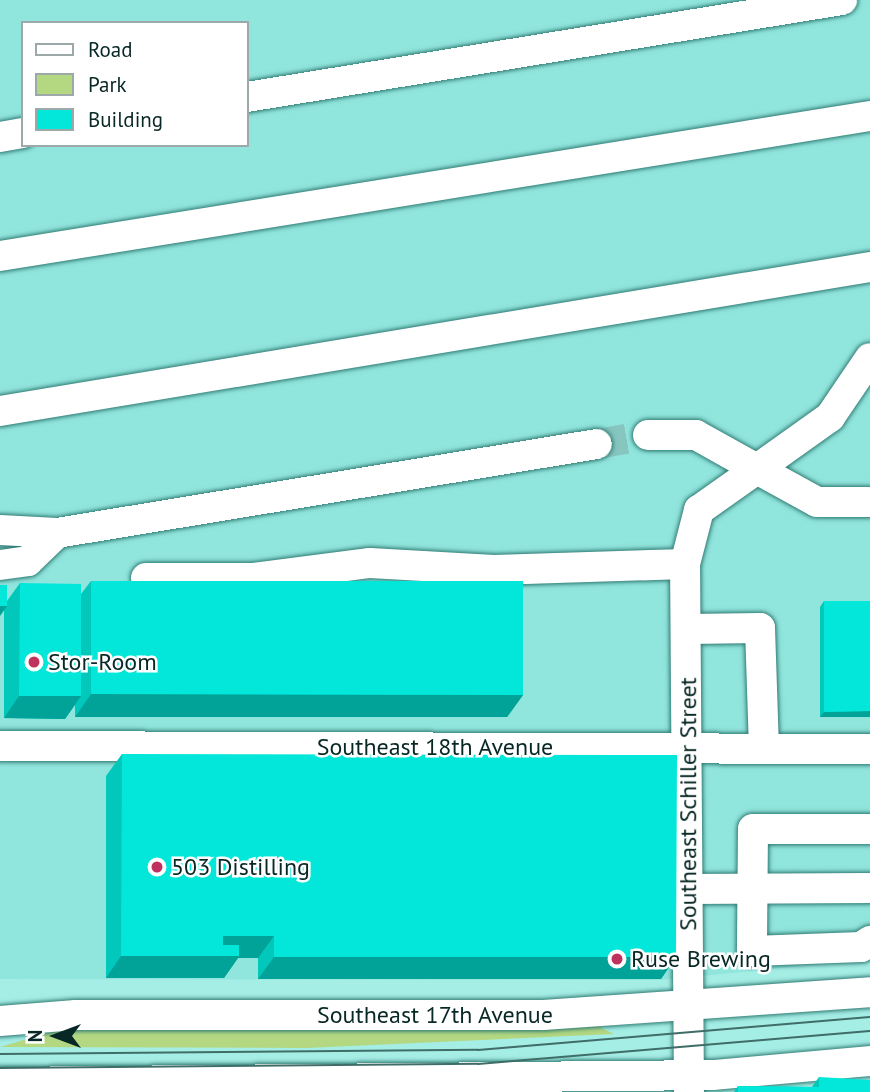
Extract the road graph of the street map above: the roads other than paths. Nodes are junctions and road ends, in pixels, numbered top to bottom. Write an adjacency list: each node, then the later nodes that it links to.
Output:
1 (842, 0): 2 (street)
2 (248, 97)
3 (870, 116): 6 (street)
4 (21, 133): 5 (street)
5 (0, 137)
6 (0, 256)
7 (870, 267): 9 (street)
8 (870, 359): 12 (street, Southeast Schiller Street)
9 (0, 411)
10 (648, 435): 12 (street)
11 (597, 443): 15 (street)
12 (757, 469): 13 (street); 17 (street, Southeast Schiller Street)
13 (870, 502)
14 (0, 530): 15 (street)
15 (57, 533): 16 (street)
16 (0, 565)
17 (685, 565): 18 (street); 19 (street, Southeast Schiller Street)
18 (146, 578)
19 (688, 615): 21 (street, Southeast Schiller Street); 22 (street)
20 (0, 746): 21 (street, Southeast 18th Avenue)
21 (688, 748): 22 (street, Southeast 18th Avenue); 26 (street, Southeast Schiller Street)
22 (764, 748): 23 (street, Southeast 18th Avenue)
23 (870, 749)
24 (870, 829): 27 (street)
25 (870, 888): 27 (street)
26 (688, 889): 27 (street); 30 (street, Southeast Schiller Street)
27 (753, 889): 28 (street)
28 (870, 941)
29 (870, 992): 30 (street, Southeast 17th Avenue)
30 (689, 1008): 31 (street, Southeast 17th Avenue); 34 (street, Southeast Schiller Street)
31 (0, 1021)
32 (870, 1061): 34 (street)
33 (0, 1082): 35 (street)
34 (689, 1084): 35 (street)
35 (244, 1087)

